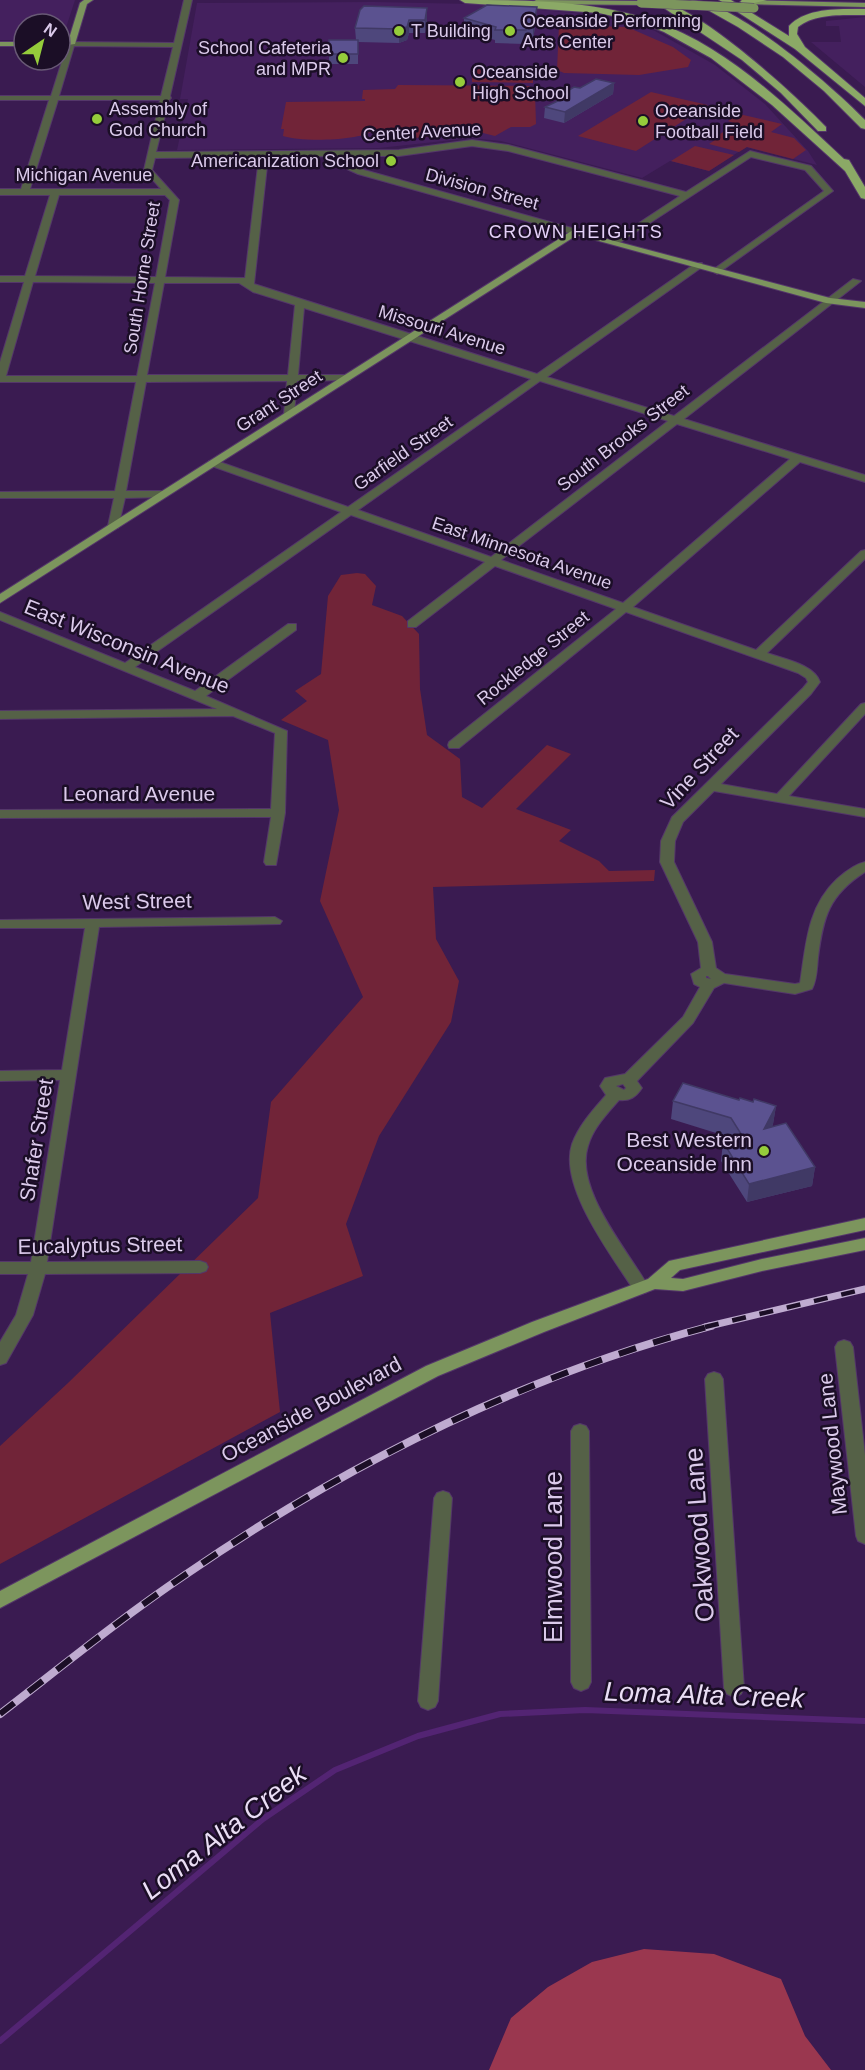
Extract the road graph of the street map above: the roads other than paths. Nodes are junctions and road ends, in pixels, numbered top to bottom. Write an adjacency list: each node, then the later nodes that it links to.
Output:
1 (88, 0): 13 (main road)
2 (188, 0): 14 (street, South Horne Street)
3 (467, 0): 9 (main road); 25 (highway)
4 (616, 0): 9 (main road)
5 (657, 0): 25 (highway)
6 (695, 0): 21 (highway)
7 (724, 0): 15 (highway)
8 (762, 0): 11 (highway)
9 (638, 2): 11 (main road, bridge)
10 (820, 4): 11 (main road); 12 (main road)
11 (750, 5)
12 (865, 9): 15 (highway)
13 (72, 42): 14 (street)
14 (177, 45): 19 (street, South Horne Street)
15 (813, 57): 20 (highway)
16 (63, 72): 18 (street)
17 (0, 98): 18 (street)
18 (55, 98): 19 (street); 27 (street)
19 (167, 98): 24 (street, South Horne Street)
20 (865, 103)
21 (865, 126)
22 (348, 153): 23 (street, Center Avenue); 30 (street, Center Avenue); 32 (street, Division Street)
23 (264, 154): 24 (street, Center Avenue); 40 (street)
24 (153, 155): 29 (street, South Horne Street)
25 (852, 172): 31 (highway)
26 (0, 192): 27 (street, Michigan Avenue)
27 (25, 192): 28 (street, Michigan Avenue)
28 (55, 192): 29 (street, Michigan Avenue); 38 (street)
29 (168, 192): 36 (street, South Horne Street)
30 (686, 195): 33 (street); 35 (street)
31 (865, 196)
32 (576, 232): 33 (main road, Division Street); 44 (main road, Grant Street)
33 (616, 242): 34 (main road, Division Street)
34 (699, 265): 35 (main road, Division Street); 47 (street, Garfield Street)
35 (717, 271): 41 (main road, Division Street)
36 (160, 278): 38 (street, Missouri Avenue); 40 (street, Missouri Avenue); 49 (street, South Horne Street)
37 (0, 279): 38 (street, Missouri Avenue)
38 (28, 279): 48 (street)
39 (856, 281): 41 (street, South Brooks Street)
40 (249, 287): 42 (street, Missouri Avenue)
41 (830, 301): 43 (main road, Division Street); 51 (street, South Brooks Street)
42 (300, 304): 44 (street, Missouri Avenue); 45 (street)
43 (865, 305)
44 (410, 338): 46 (main road, Grant Street); 47 (street, Missouri Avenue)
45 (293, 378): 46 (street); 49 (street); 50 (street)
46 (346, 378): 50 (main road, Grant Street)
47 (538, 378): 51 (street, Missouri Avenue); 58 (street, Garfield Street)
48 (0, 379): 49 (street)
49 (142, 379): 57 (street, South Horne Street)
50 (289, 414): 53 (main road, Grant Street)
51 (675, 420): 52 (street, Missouri Avenue); 61 (street, South Brooks Street)
52 (798, 458): 54 (street, Missouri Avenue); 63 (street, Rockledge Street)
53 (213, 463): 55 (main road, Grant Street); 58 (street, East Minnesota Avenue)
54 (865, 479)
55 (164, 494): 57 (street); 59 (main road, Grant Street)
56 (0, 495): 57 (street)
57 (120, 495): 59 (street, South Horne Street)
58 (349, 511): 61 (street, East Minnesota Avenue); 68 (street, Garfield Street)
59 (114, 526): 62 (main road, Grant Street)
60 (865, 553): 67 (street)
61 (492, 561): 63 (street, East Minnesota Avenue); 65 (street, South Brooks Street)
62 (0, 599)
63 (624, 608): 67 (street, East Minnesota Avenue); 74 (street, Rockledge Street)
64 (0, 616): 68 (street, East Wisconsin Avenue)
65 (412, 624)
66 (292, 627): 70 (street)
67 (758, 654): 69 (street, East Minnesota Avenue)
68 (126, 668): 70 (street, East Wisconsin Avenue)
69 (814, 682): 75 (street, Vine Street)
70 (197, 696): 72 (street, East Wisconsin Avenue)
71 (865, 707): 76 (street)
72 (239, 713): 73 (street); 77 (street, East Wisconsin Avenue)
73 (0, 715)
74 (454, 746)
75 (709, 786): 76 (street); 85 (street, Vine Street)
76 (779, 799): 78 (street)
77 (278, 813): 79 (street, Leonard Avenue); 80 (street)
78 (865, 813)
79 (0, 814)
80 (272, 862)
81 (865, 866): 85 (street)
82 (275, 921): 83 (street, West Street)
83 (93, 923): 84 (street, West Street); 86 (street, Shafer Street)
84 (0, 924)
85 (713, 977): 93 (street)
86 (68, 1075): 87 (street); 92 (street, Shafer Street)
87 (0, 1076)
88 (865, 1224): 93 (main road, Oceanside Boulevard)
89 (865, 1244): 93 (main road, Oceanside Boulevard)
90 (200, 1267): 92 (street, Eucalyptus Street)
91 (0, 1268): 92 (street, Eucalyptus Street)
92 (38, 1268): 95 (street, Shafer Street)
93 (648, 1286): 100 (main road, Oceanside Boulevard)
94 (844, 1347): 99 (street, Maywood Lane)
95 (0, 1358)
96 (714, 1379): 102 (street, Oakwood Lane)
97 (580, 1431): 101 (street, Elmwood Lane)
98 (443, 1498): 103 (street)
99 (865, 1536)
100 (0, 1599)
101 (581, 1682)
102 (734, 1688)
103 (428, 1701)

